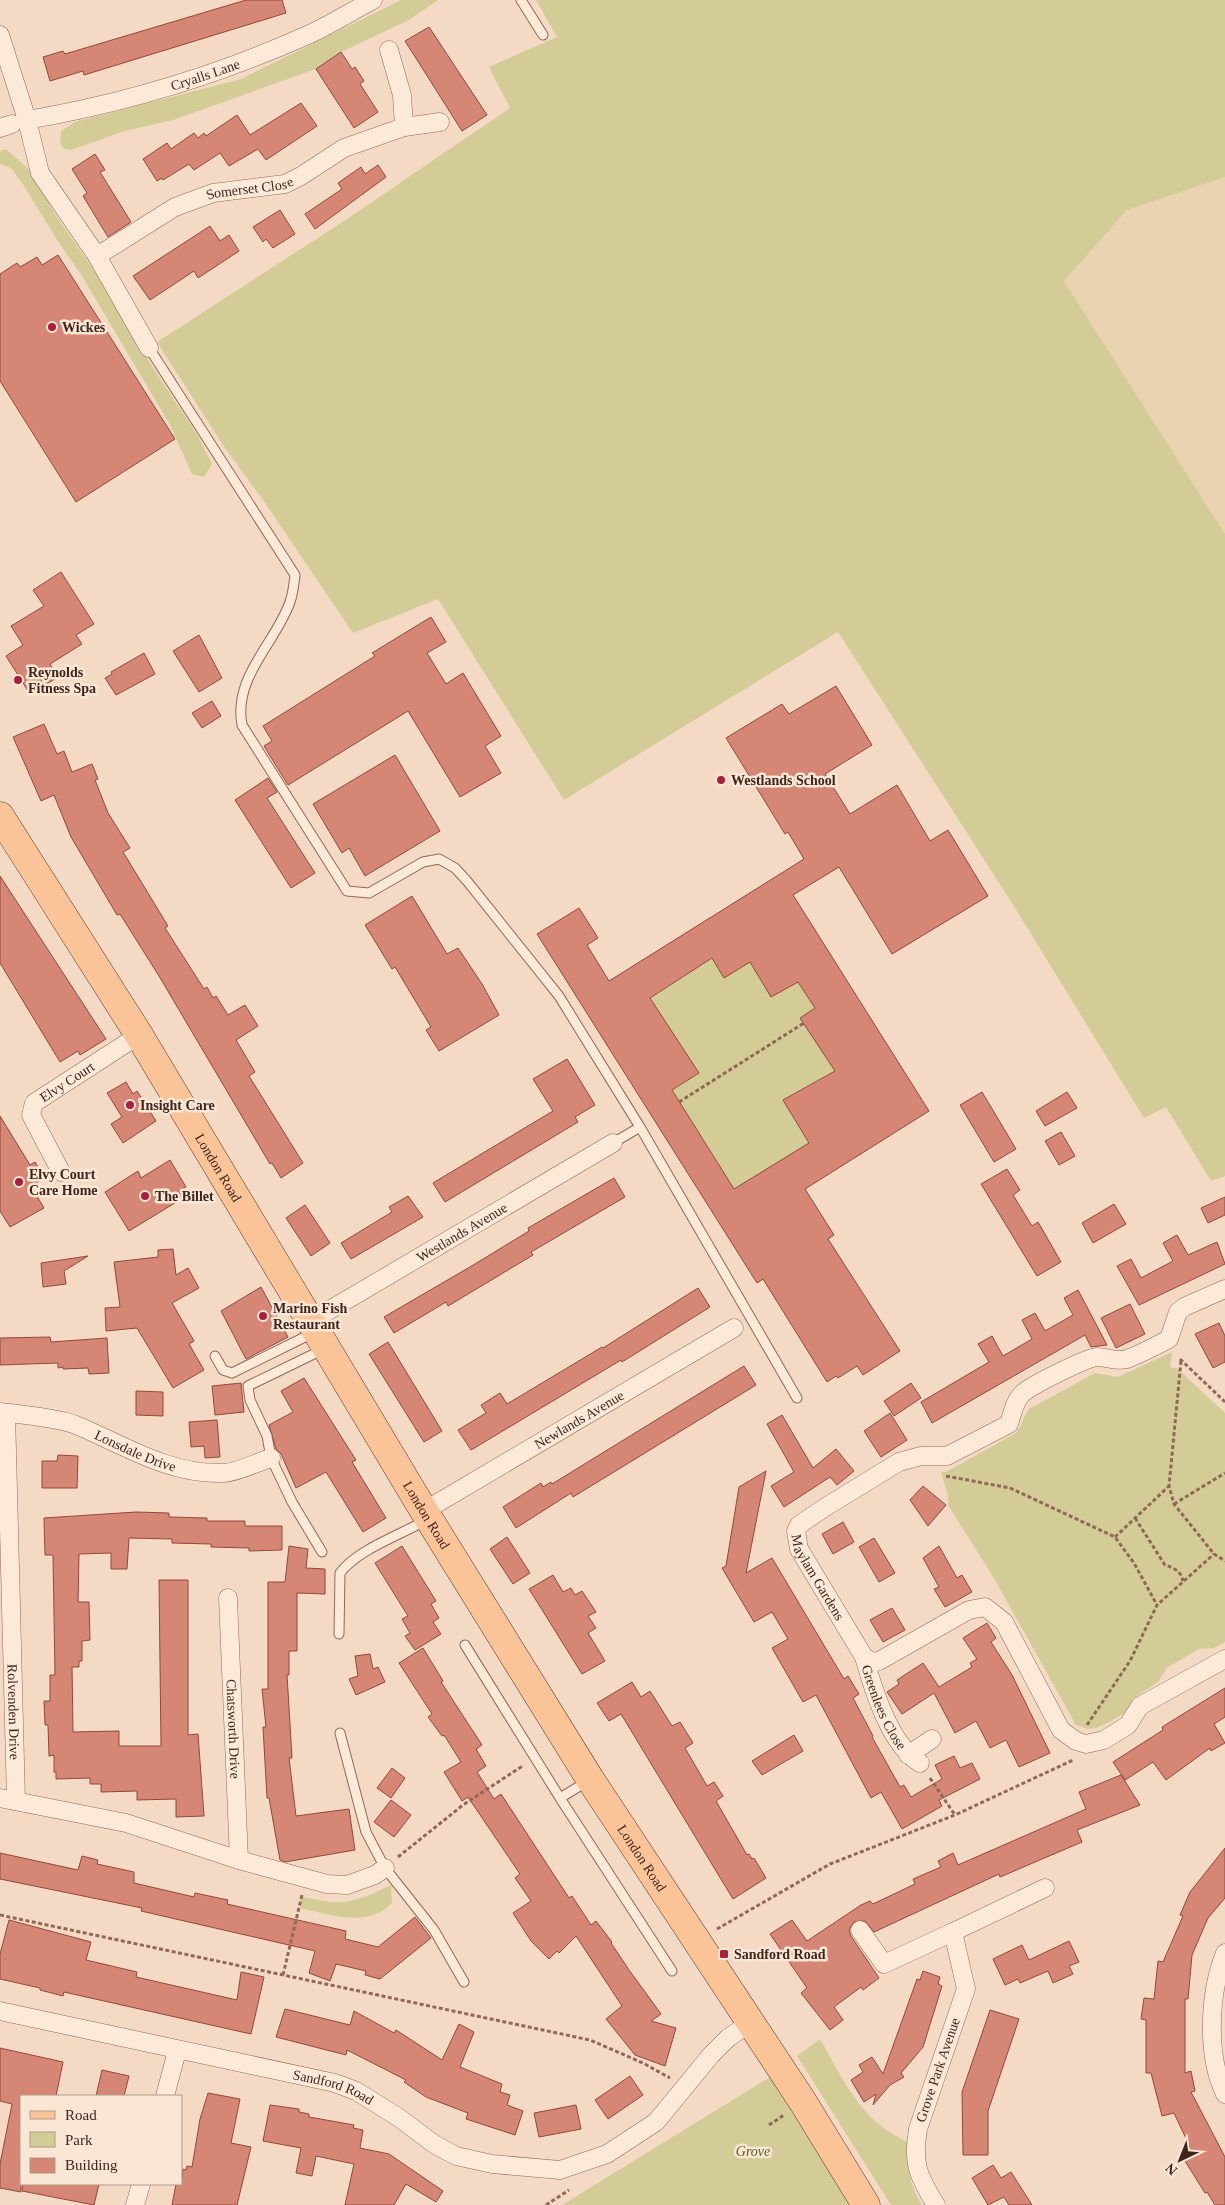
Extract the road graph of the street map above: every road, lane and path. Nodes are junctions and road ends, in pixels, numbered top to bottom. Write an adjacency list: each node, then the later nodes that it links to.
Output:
1 (373, 0): 7 (street, Cryalls Lane)
2 (521, 0): 4 (lane)
3 (0, 35): 7 (street)
4 (544, 35)
5 (389, 50): 8 (street)
6 (440, 122): 8 (street, Somerset Close)
7 (13, 124): 9 (street)
8 (404, 127): 9 (street, Somerset Close)
9 (97, 256): 10 (street)
10 (149, 348): 15 (lane)
11 (0, 816): 13 (main road, London Road)
12 (804, 1023): 14 (path)
13 (139, 1035): 17 (street, Elvy Court); 20 (main road, London Road)
14 (679, 1102)
15 (640, 1127): 16 (lane); 24 (lane)
16 (613, 1143): 20 (street, Westlands Avenue)
17 (61, 1172)
18 (1225, 1289): 21 (street)
19 (734, 1328): 32 (street, Newlands Avenue)
20 (318, 1334): 22 (lane); 27 (lane); 32 (main road, London Road)
21 (1169, 1339): 23 (path); 43 (street, Maylam Gardens)
22 (216, 1356)
23 (1181, 1361): 25 (path); 30 (path)
24 (797, 1398)
25 (1225, 1402)
26 (3, 1413): 27 (street, Lonsdale Drive); 52 (street, Rolvenden Drive)
27 (271, 1458): 35 (lane)
28 (1225, 1473): 31 (path)
29 (943, 1476): 34 (path)
30 (1168, 1486): 31 (path); 33 (path)
31 (1174, 1504): 36 (path)
32 (426, 1515): 41 (lane); 50 (main road, London Road)
33 (1135, 1518): 34 (path); 38 (path)
34 (1115, 1537): 40 (path)
35 (322, 1552)
36 (1214, 1554): 37 (path); 38 (path)
37 (1225, 1561)
38 (1184, 1582): 40 (path)
39 (228, 1598): 54 (street, Chatsworth Drive)
40 (1157, 1605): 47 (path)
41 (339, 1634)
42 (465, 1645): 48 (lane)
43 (864, 1657): 47 (street); 49 (street, Greenlees Close)
44 (1225, 1659): 47 (street)
45 (340, 1733): 55 (lane)
46 (932, 1739): 49 (street, Greenlees Close)
47 (1076, 1741): 53 (path)
48 (535, 1758): 51 (lane); 55 (path)
49 (914, 1759): 53 (path)
50 (590, 1780): 51 (lane); 61 (main road, London Road)
51 (560, 1798): 63 (lane)
52 (8, 1799): 54 (street)
53 (954, 1815): 61 (path)
54 (240, 1860): 56 (street)
55 (385, 1868): 56 (street); 65 (lane)
56 (306, 1877): 64 (path)
57 (1045, 1888): 60 (street)
58 (0, 1915): 64 (path)
59 (860, 1930): 60 (street)
60 (953, 1932): 77 (street, Grove Park Avenue)
61 (696, 1941): 67 (main road, London Road)
62 (1225, 1953): 70 (street)
63 (672, 1971)
64 (283, 1974): 69 (path)
65 (464, 1982)
66 (0, 2012): 68 (street, Sandford Road)
67 (750, 2023): 69 (street, Sandford Road); 76 (main road, London Road)
68 (177, 2051): 69 (street, Sandford Road); 71 (street)
69 (686, 2087)
70 (1225, 2094)
71 (165, 2095)
72 (141, 2185): 74 (street)
73 (569, 2190): 75 (path)
74 (135, 2205)
75 (546, 2205)
76 (866, 2205)
77 (936, 2205)

